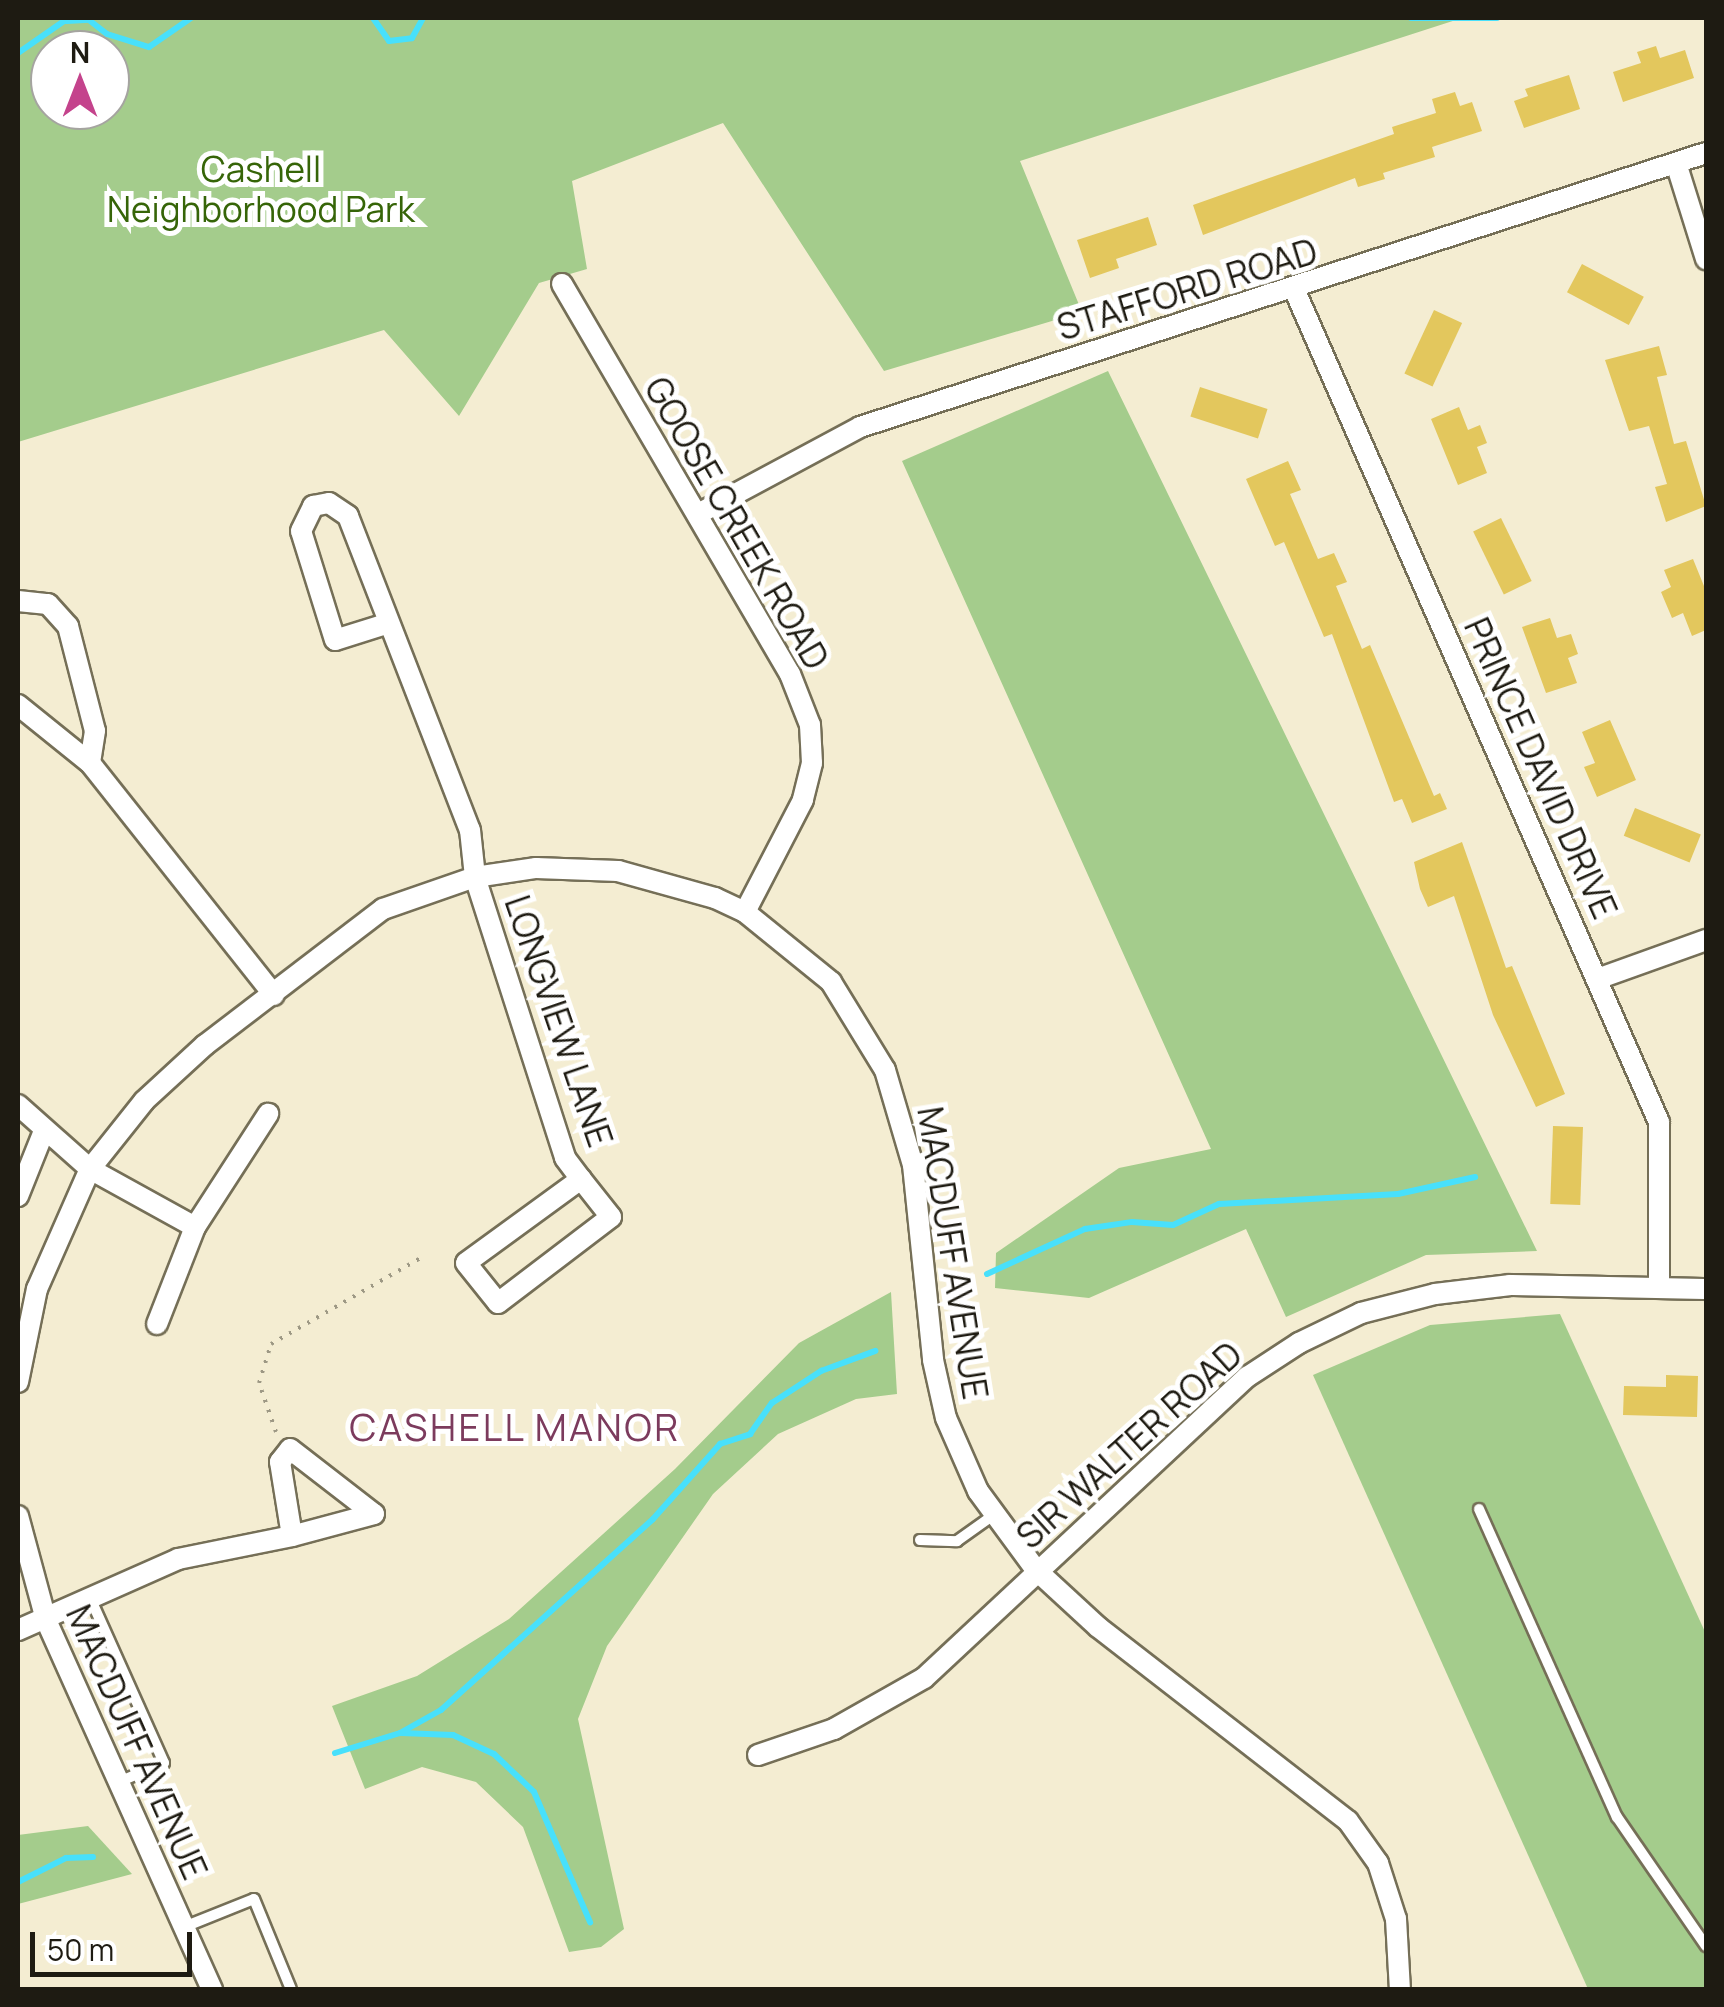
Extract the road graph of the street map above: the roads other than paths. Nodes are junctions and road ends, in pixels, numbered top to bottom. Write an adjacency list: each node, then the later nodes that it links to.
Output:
1 (1706, 153): 2 (street, STAFFORD ROAD)
2 (1676, 163): 3 (street); 5 (street, STAFFORD ROAD)
3 (1706, 259)
4 (562, 284): 6 (street, GOOSE CREEK ROAD)
5 (1294, 291): 6 (street, STAFFORD ROAD); 14 (street, PRINCE DAVID DRIVE)
6 (698, 514): 12 (street, GOOSE CREEK ROAD)
7 (18, 601): 10 (street)
8 (386, 624): 8 (street, LONGVIEW LANE); 11 (street, LONGVIEW LANE)
9 (18, 705): 10 (street)
10 (90, 763): 15 (street)
11 (475, 877): 12 (street, MACDUFF AVENUE); 15 (street, MACDUFF AVENUE); 20 (street, LONGVIEW LANE)
12 (746, 912): 29 (street, MACDUFF AVENUE)
13 (1706, 940): 14 (street)
14 (1600, 978): 23 (street, PRINCE DAVID DRIVE)
15 (274, 995): 19 (street, MACDUFF AVENUE)
16 (18, 1105): 18 (street)
17 (268, 1114): 22 (street)
18 (44, 1131): 19 (street); 21 (street)
19 (90, 1169): 22 (street); 26 (street, MACDUFF AVENUE)
20 (581, 1179): 20 (street, LONGVIEW LANE)
21 (18, 1196)
22 (195, 1227): 25 (street)
23 (1658, 1287): 24 (street, SIR WALTER ROAD); 33 (street, SIR WALTER ROAD)
24 (1706, 1288)
25 (156, 1324)
26 (20, 1333): 27 (street, MACDUFF AVENUE)
27 (18, 1382)
28 (1479, 1509): 40 (lane)
29 (994, 1514): 32 (lane); 33 (street, MACDUFF AVENUE)
30 (18, 1516): 35 (street, MACDUFF AVENUE)
31 (292, 1536): 31 (street); 34 (street)
32 (920, 1540)
33 (1036, 1570): 37 (street, SIR WALTER ROAD); 43 (street, MACDUFF AVENUE)
34 (92, 1602): 35 (street); 38 (lane)
35 (46, 1620): 36 (street); 38 (street, MACDUFF AVENUE)
36 (18, 1630)
37 (758, 1755)
38 (121, 1782): 39 (street, MACDUFF AVENUE)
39 (184, 1927): 41 (lane); 42 (street, MACDUFF AVENUE)
40 (1706, 1946)
41 (291, 1989)
42 (212, 1990)
43 (1400, 1990)

